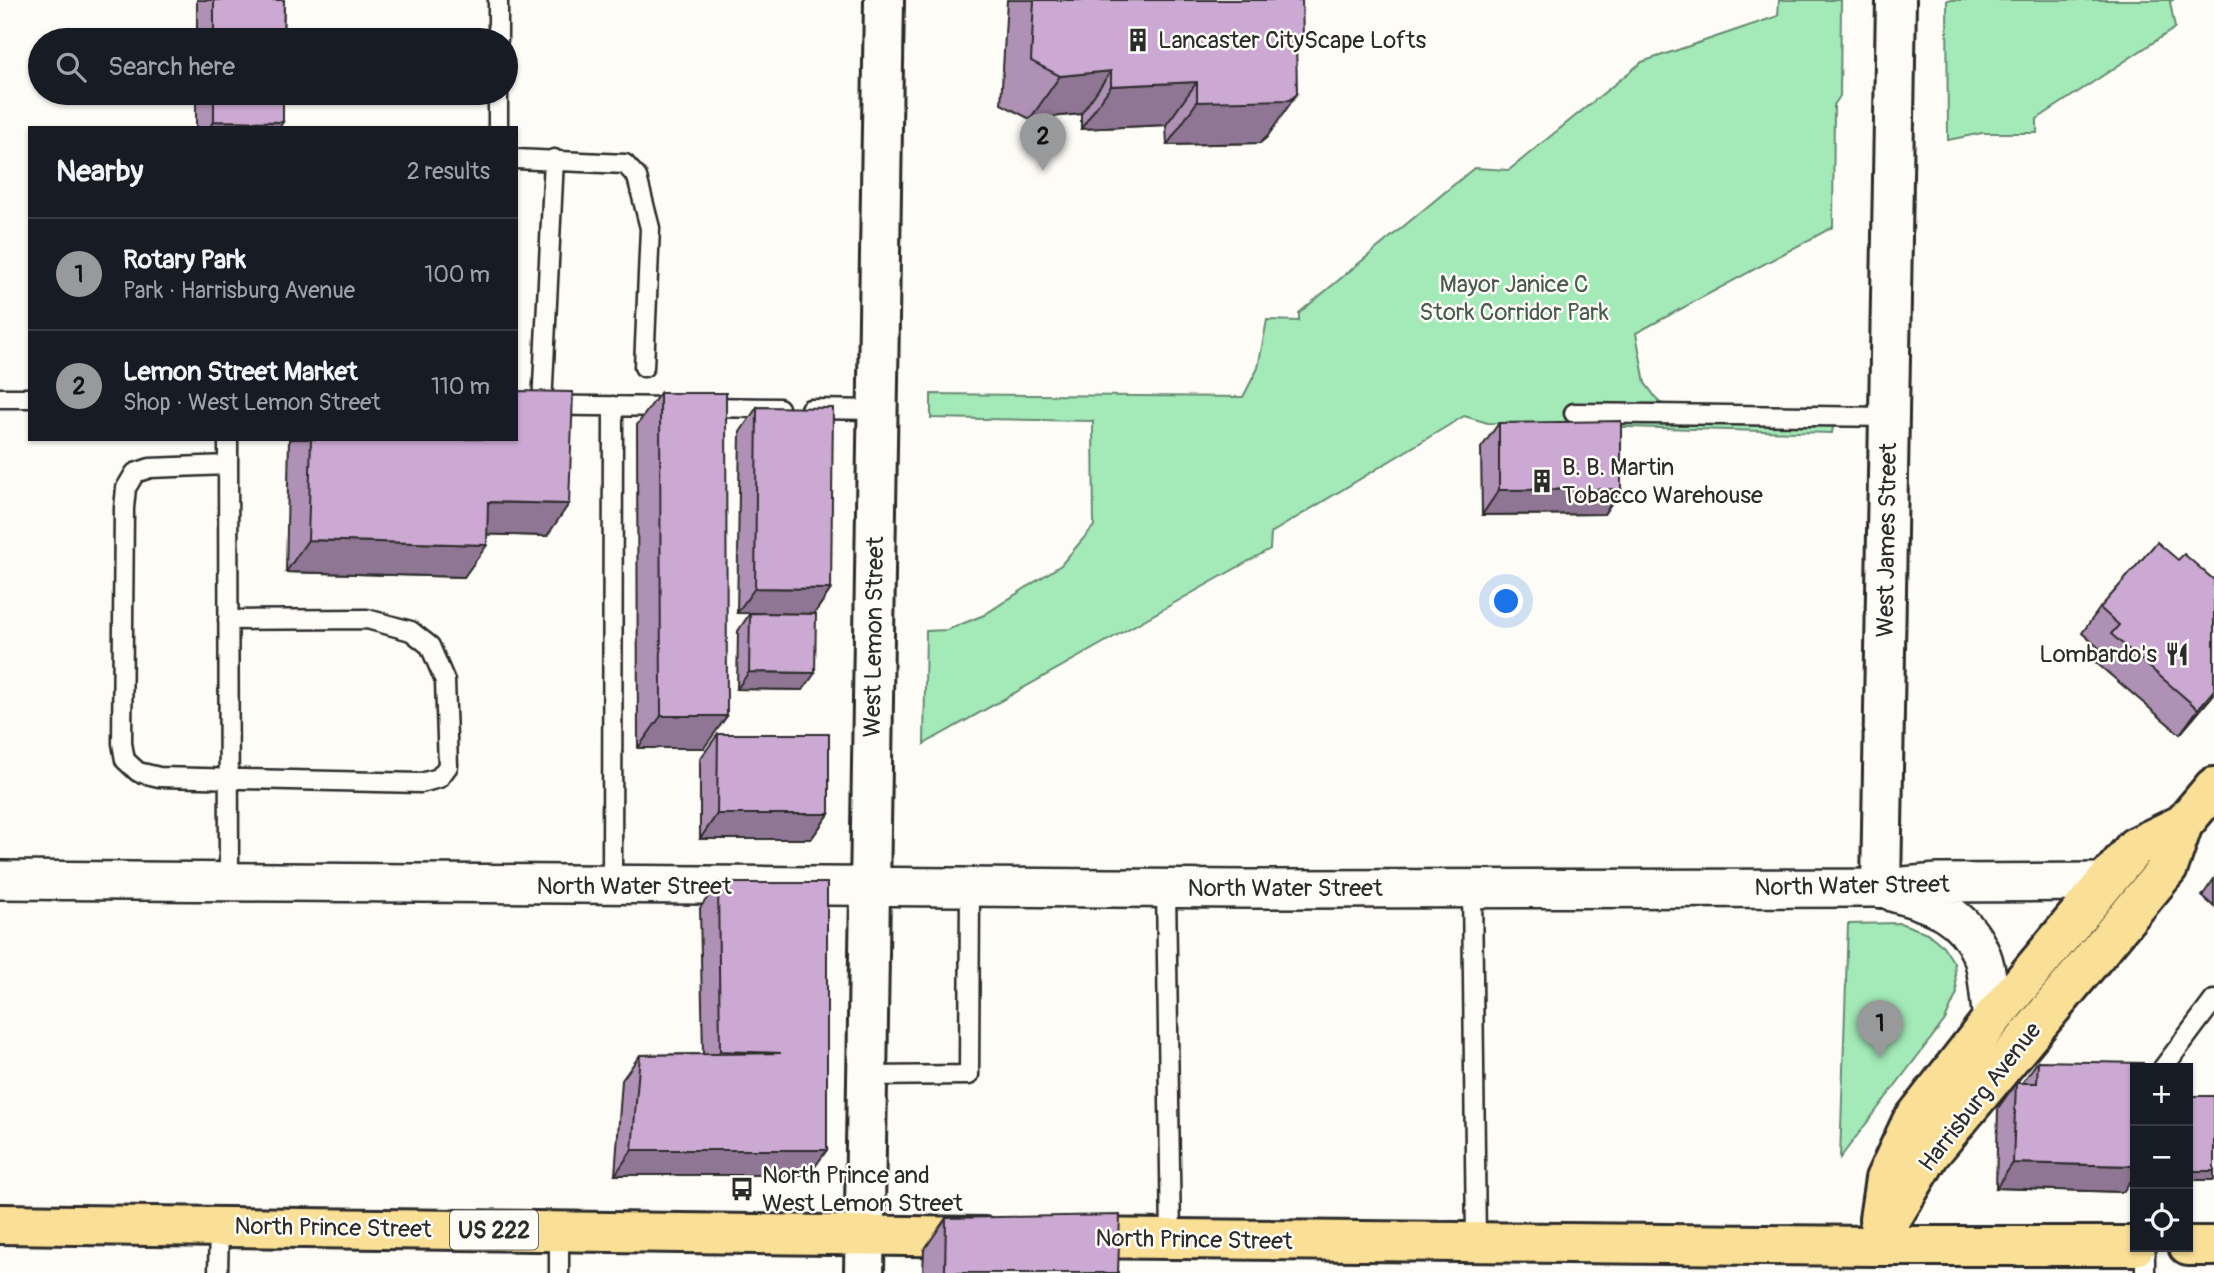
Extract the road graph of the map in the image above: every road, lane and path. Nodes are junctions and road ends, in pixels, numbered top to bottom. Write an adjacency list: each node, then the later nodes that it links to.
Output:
1 (498, 0): 4 (lane)
2 (884, 0): 15 (street, West Lemon Street)
3 (1896, 0): 17 (street, West James Street)
4 (498, 28)
5 (498, 105): 6 (lane)
6 (498, 126)
7 (518, 159): 8 (lane)
8 (554, 159): 9 (lane); 13 (lane)
9 (644, 367)
10 (0, 398): 11 (lane)
11 (28, 398)
12 (518, 405): 13 (lane)
13 (542, 405): 14 (lane)
14 (613, 406): 15 (lane); 27 (lane)
15 (878, 410): 28 (street, West Lemon Street)
16 (1574, 413): 17 (lane)
17 (1889, 417): 31 (street, West James Street)
18 (228, 441): 19 (lane)
19 (228, 465): 20 (lane); 21 (lane)
20 (228, 620): 21 (lane); 21 (lane)
21 (228, 779): 26 (lane)
22 (2214, 787): 23 (main road, Harrisburg Avenue)
23 (2183, 824): 25 (main road, Harrisburg Avenue); 47 (main road, Harrisburg Avenue)
24 (0, 880): 26 (street, North Water Street)
25 (2106, 882): 31 (street, North Water Street); 34 (main road, Harrisburg Avenue)
26 (229, 883): 27 (street, North Water Street)
27 (612, 886): 28 (street, North Water Street)
28 (870, 887): 29 (street, North Water Street); 36 (street, West Lemon Street)
29 (970, 888): 30 (street, North Water Street); 36 (lane)
30 (1166, 888): 32 (street, North Water Street); 41 (lane)
31 (1881, 888): 32 (street, North Water Street); 34 (street)
32 (1472, 889): 42 (lane)
33 (2214, 1000): 35 (lane)
34 (1992, 1019): 47 (main road, Harrisburg Avenue)
35 (2166, 1063)
36 (868, 1076): 40 (street, West Lemon Street)
37 (0, 1224): 38 (main road, North Prince Street / US 222)
38 (219, 1226): 39 (main road, North Prince Street / US 222); 48 (lane)
39 (559, 1231): 40 (main road, North Prince Street / US 222); 49 (lane)
40 (865, 1236): 41 (main road, North Prince Street / US 222); 50 (street, West Lemon Street)
41 (1171, 1240): 42 (main road, North Prince Street / US 222)
42 (1476, 1242): 47 (main road, North Prince Street / US 222)
43 (2130, 1246): 47 (main road, North Prince Street / US 222)
44 (2193, 1246): 45 (main road)
45 (2214, 1246)
46 (2145, 1252): 51 (lane)
47 (1875, 1260)
48 (218, 1273)
49 (559, 1273)
50 (864, 1273)
51 (2145, 1273)

